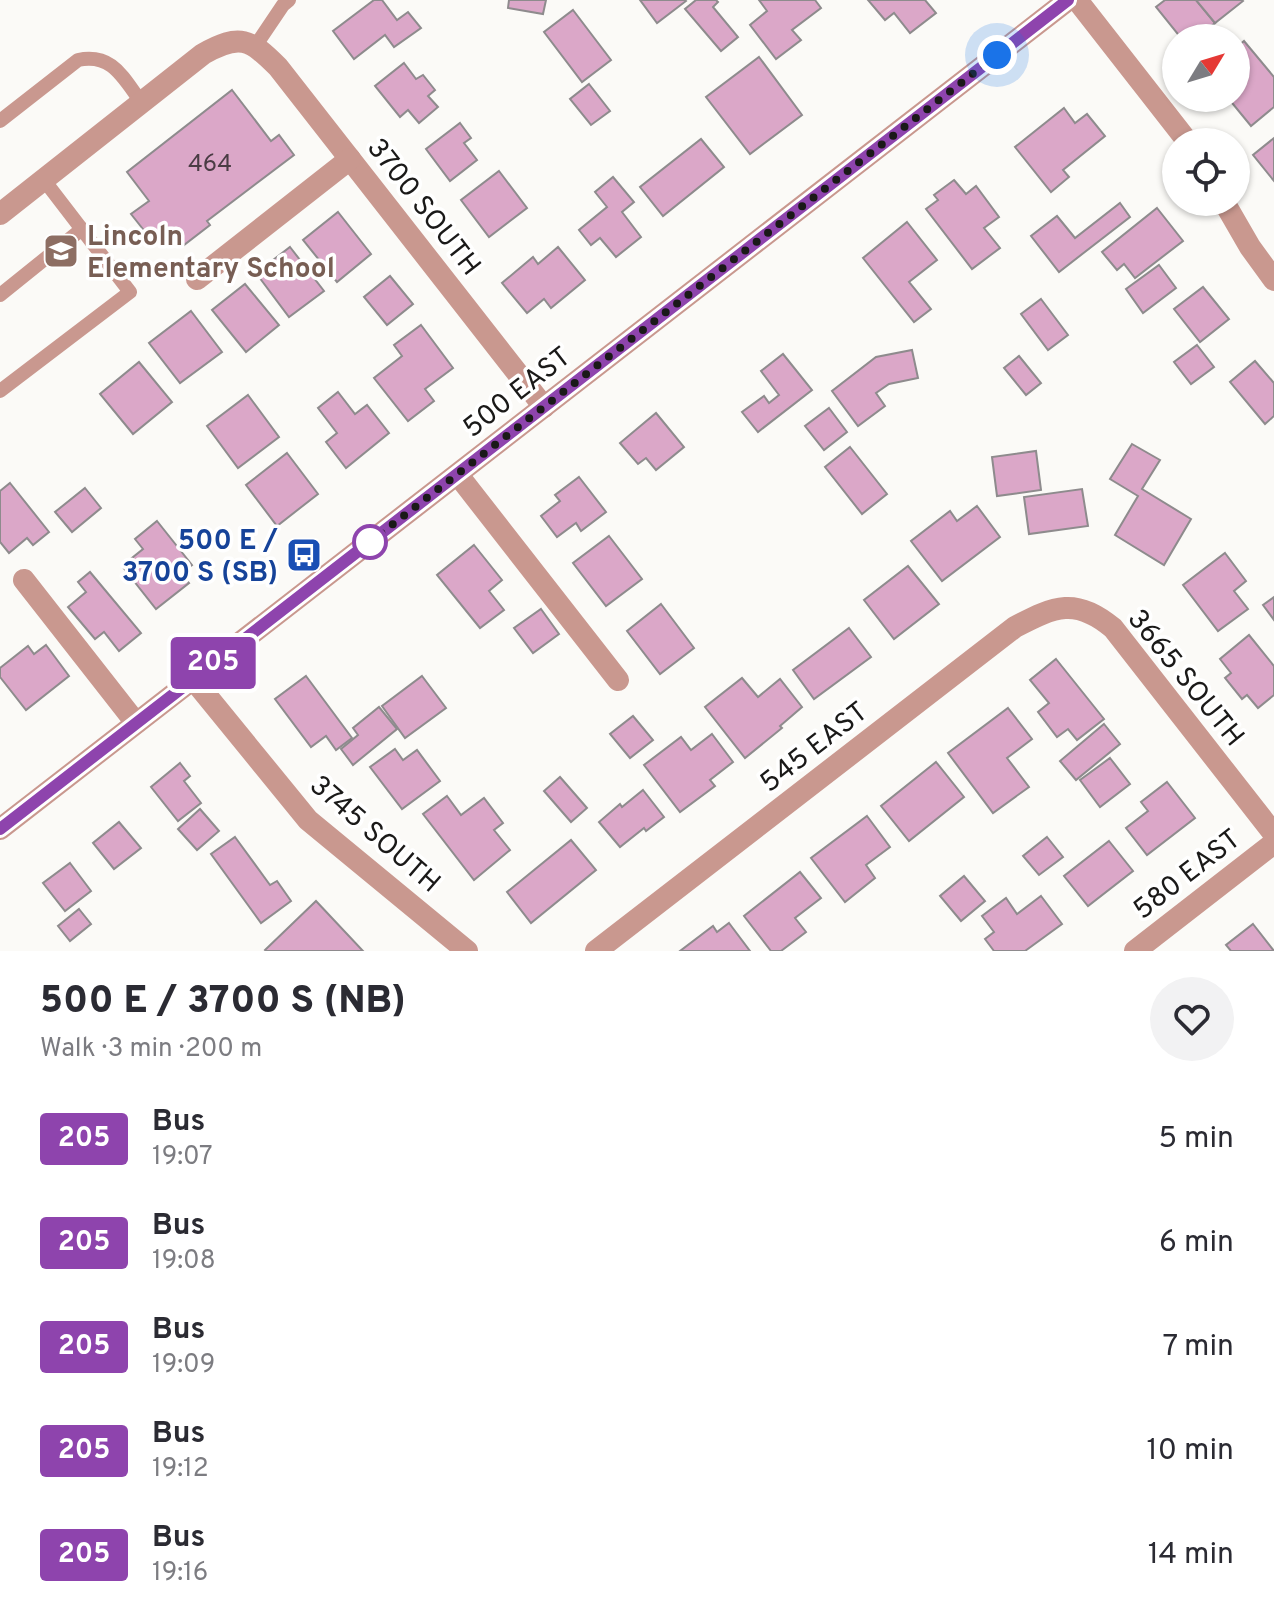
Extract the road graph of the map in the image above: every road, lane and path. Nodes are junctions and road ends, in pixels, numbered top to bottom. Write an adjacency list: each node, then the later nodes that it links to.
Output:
1 (289, 0): 4 (lane)
2 (1068, 0): 17 (street, 500 EAST)
3 (1077, 0): 7 (street)
4 (256, 45): 5 (street); 8 (street, 3700 SOUTH)
5 (142, 103): 6 (lane); 9 (street)
6 (0, 121)
7 (1177, 128)
8 (350, 159): 13 (street); 17 (street, 3700 SOUTH)
9 (44, 180): 10 (street); 12 (lane)
10 (0, 214)
11 (1232, 216): 14 (street)
12 (82, 229): 15 (lane); 16 (lane)
13 (197, 279)
14 (1274, 280)
15 (0, 295)
16 (0, 391)
17 (544, 407): 18 (street, 500 EAST)
18 (458, 475): 21 (street, 500 EAST); 22 (street)
19 (24, 580): 23 (street)
20 (1075, 607): 25 (street, 3665 SOUTH); 28 (street, 545 EAST)
21 (193, 679): 23 (street, 500 EAST); 27 (street, 3745 SOUTH)
22 (618, 680)
23 (136, 723): 24 (street, 500 EAST)
24 (0, 829)
25 (1274, 834)
26 (1274, 843): 29 (street, 580 EAST)
27 (467, 951)
28 (596, 951)
29 (1135, 951)

